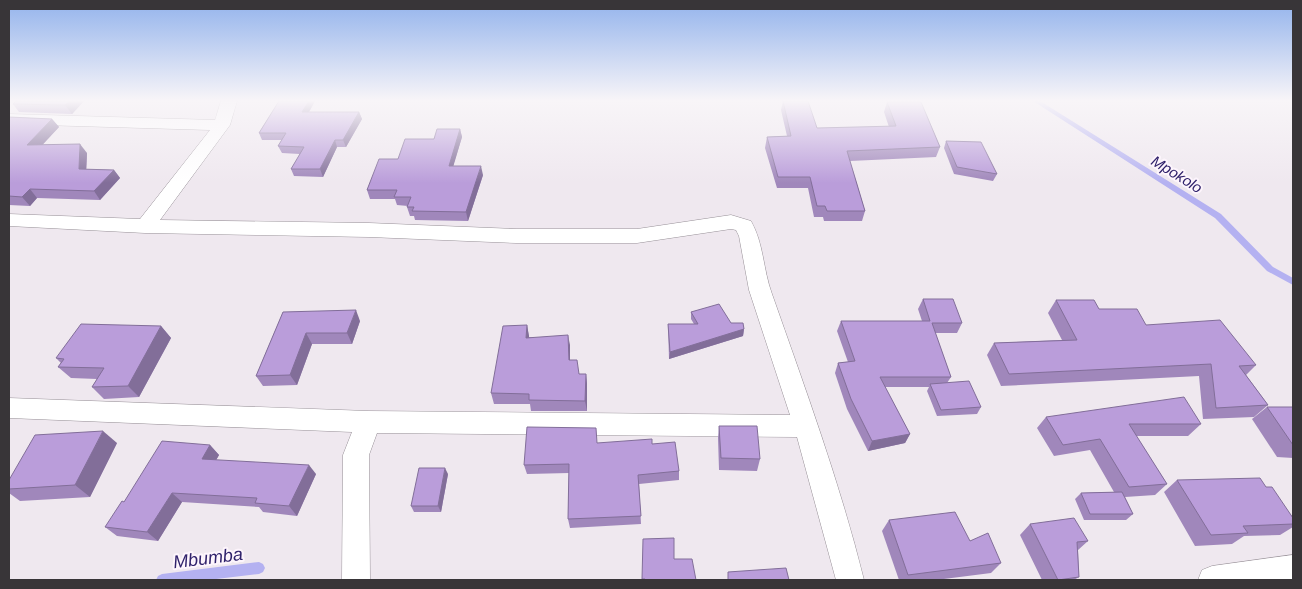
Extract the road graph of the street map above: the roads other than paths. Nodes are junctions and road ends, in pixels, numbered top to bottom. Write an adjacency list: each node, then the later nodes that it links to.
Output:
1 (219, 128): 3 (street)
2 (9, 220): 3 (street)
3 (146, 226): 6 (street)
4 (9, 408): 5 (street)
5 (368, 422): 6 (street); 8 (street)
6 (806, 426): 9 (street)
7 (1293, 569): 10 (street)
8 (356, 580)
9 (850, 580)
10 (1212, 580)

